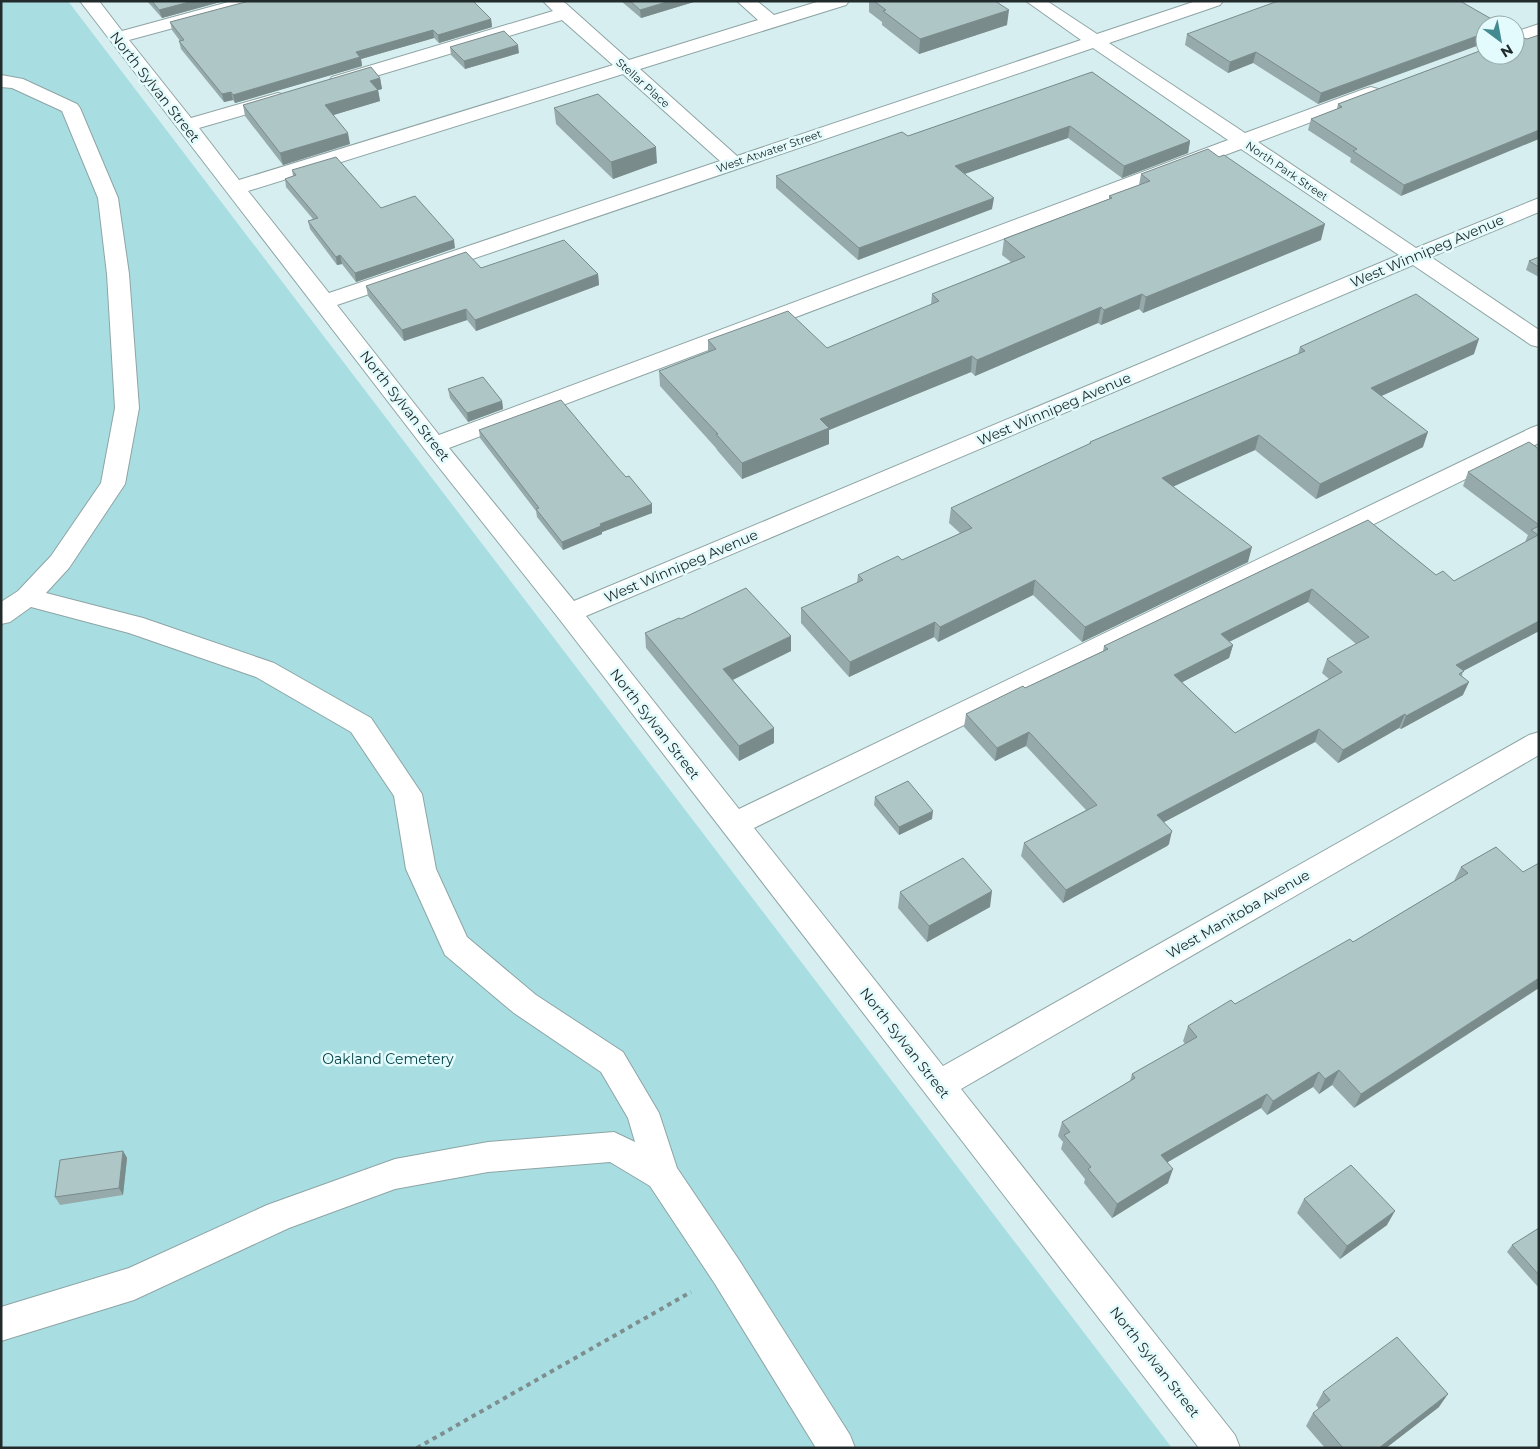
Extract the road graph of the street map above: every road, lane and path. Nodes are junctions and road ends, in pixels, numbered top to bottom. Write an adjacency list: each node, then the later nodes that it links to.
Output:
1 (89, 1): 11 (street, North Sylvan Street)
2 (253, 1): 11 (street)
3 (746, 1): 8 (street)
4 (840, 1): 8 (street)
5 (1035, 1): 12 (street, North Park Street)
6 (1214, 1): 12 (street, West Atwater Street)
7 (558, 7): 13 (street, Stellar Place); 15 (street)
8 (770, 22): 13 (street)
9 (1539, 30): 10 (street)
10 (1525, 35)
11 (117, 38): 18 (street, North Sylvan Street)
12 (1095, 42): 19 (street, North Park Street); 20 (street, West Atwater Street)
13 (626, 68): 20 (street, Stellar Place); 21 (street)
14 (1, 81): 28 (street)
15 (326, 84)
16 (1392, 85): 19 (street)
17 (298, 93): 18 (street)
18 (186, 126): 21 (street, North Sylvan Street)
19 (1244, 141): 23 (street, North Park Street); 27 (street)
20 (734, 163): 24 (street, West Atwater Street)
21 (235, 188): 24 (street, North Sylvan Street)
22 (1539, 204): 23 (street, West Winnipeg Avenue)
23 (1415, 257): 25 (street, North Park Street); 29 (street, West Winnipeg Avenue)
24 (324, 302): 27 (street, North Sylvan Street)
25 (1539, 340)
26 (1539, 433): 32 (street)
27 (434, 445): 29 (street, North Sylvan Street)
28 (27, 597): 30 (street); 34 (street)
29 (568, 613): 32 (street, North Sylvan Street)
30 (1, 615)
31 (1539, 742): 33 (street, West Manitoba Avenue)
32 (734, 826): 33 (street, North Sylvan Street)
33 (938, 1085): 39 (street, North Sylvan Street)
34 (662, 1175): 35 (street); 36 (street)
35 (727, 1272): 37 (path); 38 (street)
36 (1, 1324)
37 (417, 1448)
38 (837, 1448)
39 (1222, 1448)

